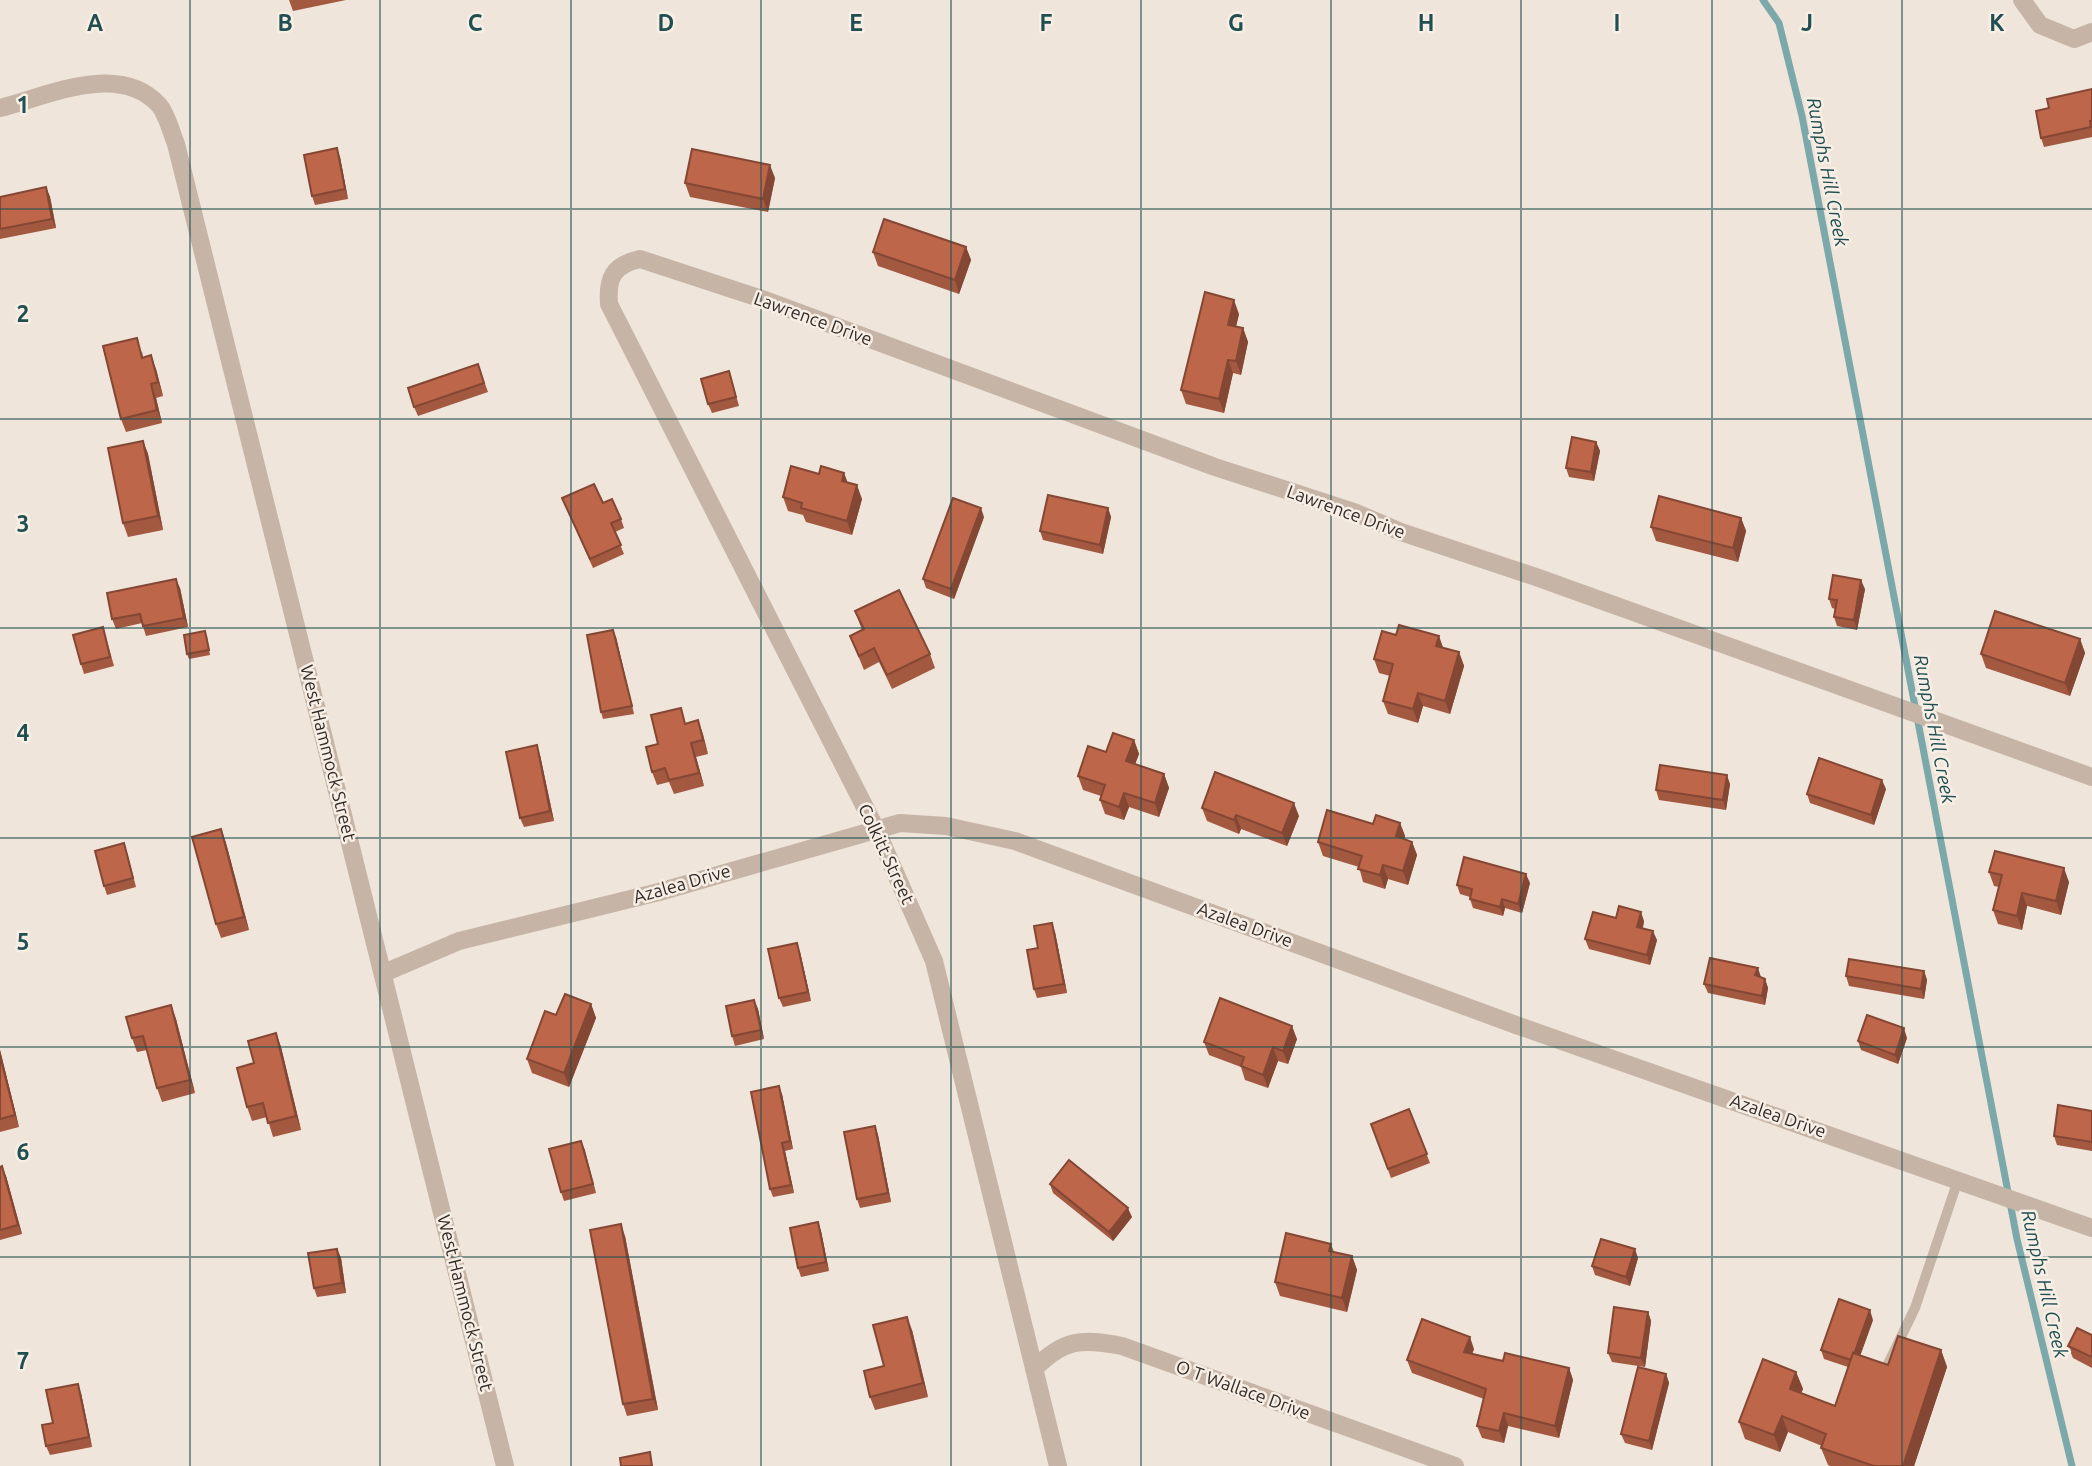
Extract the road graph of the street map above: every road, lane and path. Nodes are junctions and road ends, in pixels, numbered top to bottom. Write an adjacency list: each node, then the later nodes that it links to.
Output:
1 (2022, 0): 2 (street)
2 (2092, 33)
3 (0, 108): 7 (street, West Hammock Street)
4 (607, 282): 5 (street, Lawrence Drive); 6 (street, Colkitt Street)
5 (2092, 777)
6 (876, 829): 7 (street, Azalea Drive); 8 (street, Azalea Drive); 11 (street, Colkitt Street)
7 (384, 973): 12 (street, West Hammock Street)
8 (1958, 1180): 9 (street, Azalea Drive); 10 (lane)
9 (2092, 1228)
10 (1886, 1368)
11 (1034, 1369): 13 (street, Colkitt Street); 14 (street, O T Wallace Drive)
12 (505, 1466)
13 (1058, 1466)
14 (1455, 1466)

